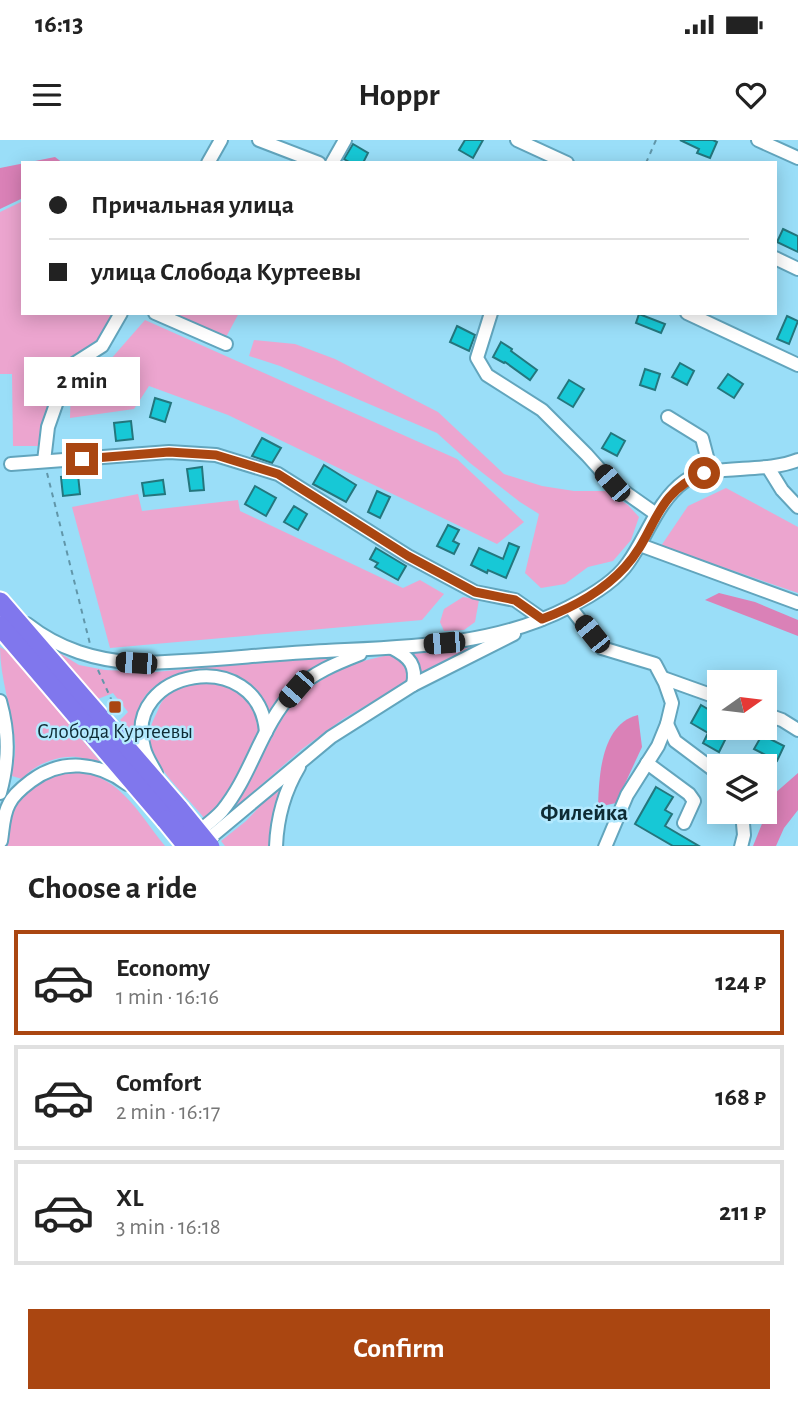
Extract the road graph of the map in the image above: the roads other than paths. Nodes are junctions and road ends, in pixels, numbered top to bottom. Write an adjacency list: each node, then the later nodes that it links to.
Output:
1 (221, 140): 7 (street)
2 (259, 140): 8 (street)
3 (345, 140): 9 (street)
4 (517, 140): 10 (street)
5 (758, 140): 6 (street)
6 (798, 158)
7 (209, 161)
8 (314, 161)
9 (333, 161)
10 (562, 161)
11 (777, 259): 12 (street)
12 (798, 269)
13 (120, 315): 21 (street)
14 (160, 315): 17 (street)
15 (490, 315): 26 (street)
16 (691, 315): 18 (street)
17 (226, 344)
18 (798, 365)
19 (668, 417): 24 (street)
20 (798, 460): 23 (street)
21 (44, 461): 22 (street); 31 (street)
22 (11, 464)
23 (769, 469): 24 (street); 25 (street)
24 (704, 473): 26 (street)
25 (798, 507)
26 (656, 514): 27 (street)
27 (640, 545): 29 (street); 30 (street)
28 (0, 602): 34 (street); 47 (highway)
29 (798, 603)
30 (570, 607): 31 (street); 35 (street)
31 (542, 619): 33 (street); 36 (street)
32 (0, 626): 47 (highway)
33 (391, 648): 34 (street); 36 (street)
34 (370, 650): 42 (street)
35 (663, 678): 37 (street); 40 (street)
36 (412, 685): 43 (street)
37 (707, 694)
38 (0, 701): 46 (street)
39 (777, 718): 41 (street)
40 (667, 724): 44 (street); 45 (street)
41 (798, 730)
42 (266, 732): 47 (street); 52 (street)
43 (311, 752): 54 (street); 56 (street)
44 (647, 764): 49 (street); 57 (street)
45 (707, 765)
46 (1, 789): 51 (street)
47 (158, 798): 48 (highway); 51 (street)
48 (172, 815): 53 (highway, bridge); 55 (highway, bridge)
49 (684, 823)
50 (743, 824): 58 (street)
51 (2, 844)
52 (181, 846)
53 (188, 846)
54 (200, 846)
55 (210, 846)
56 (276, 846)
57 (605, 846)
58 (741, 846)

